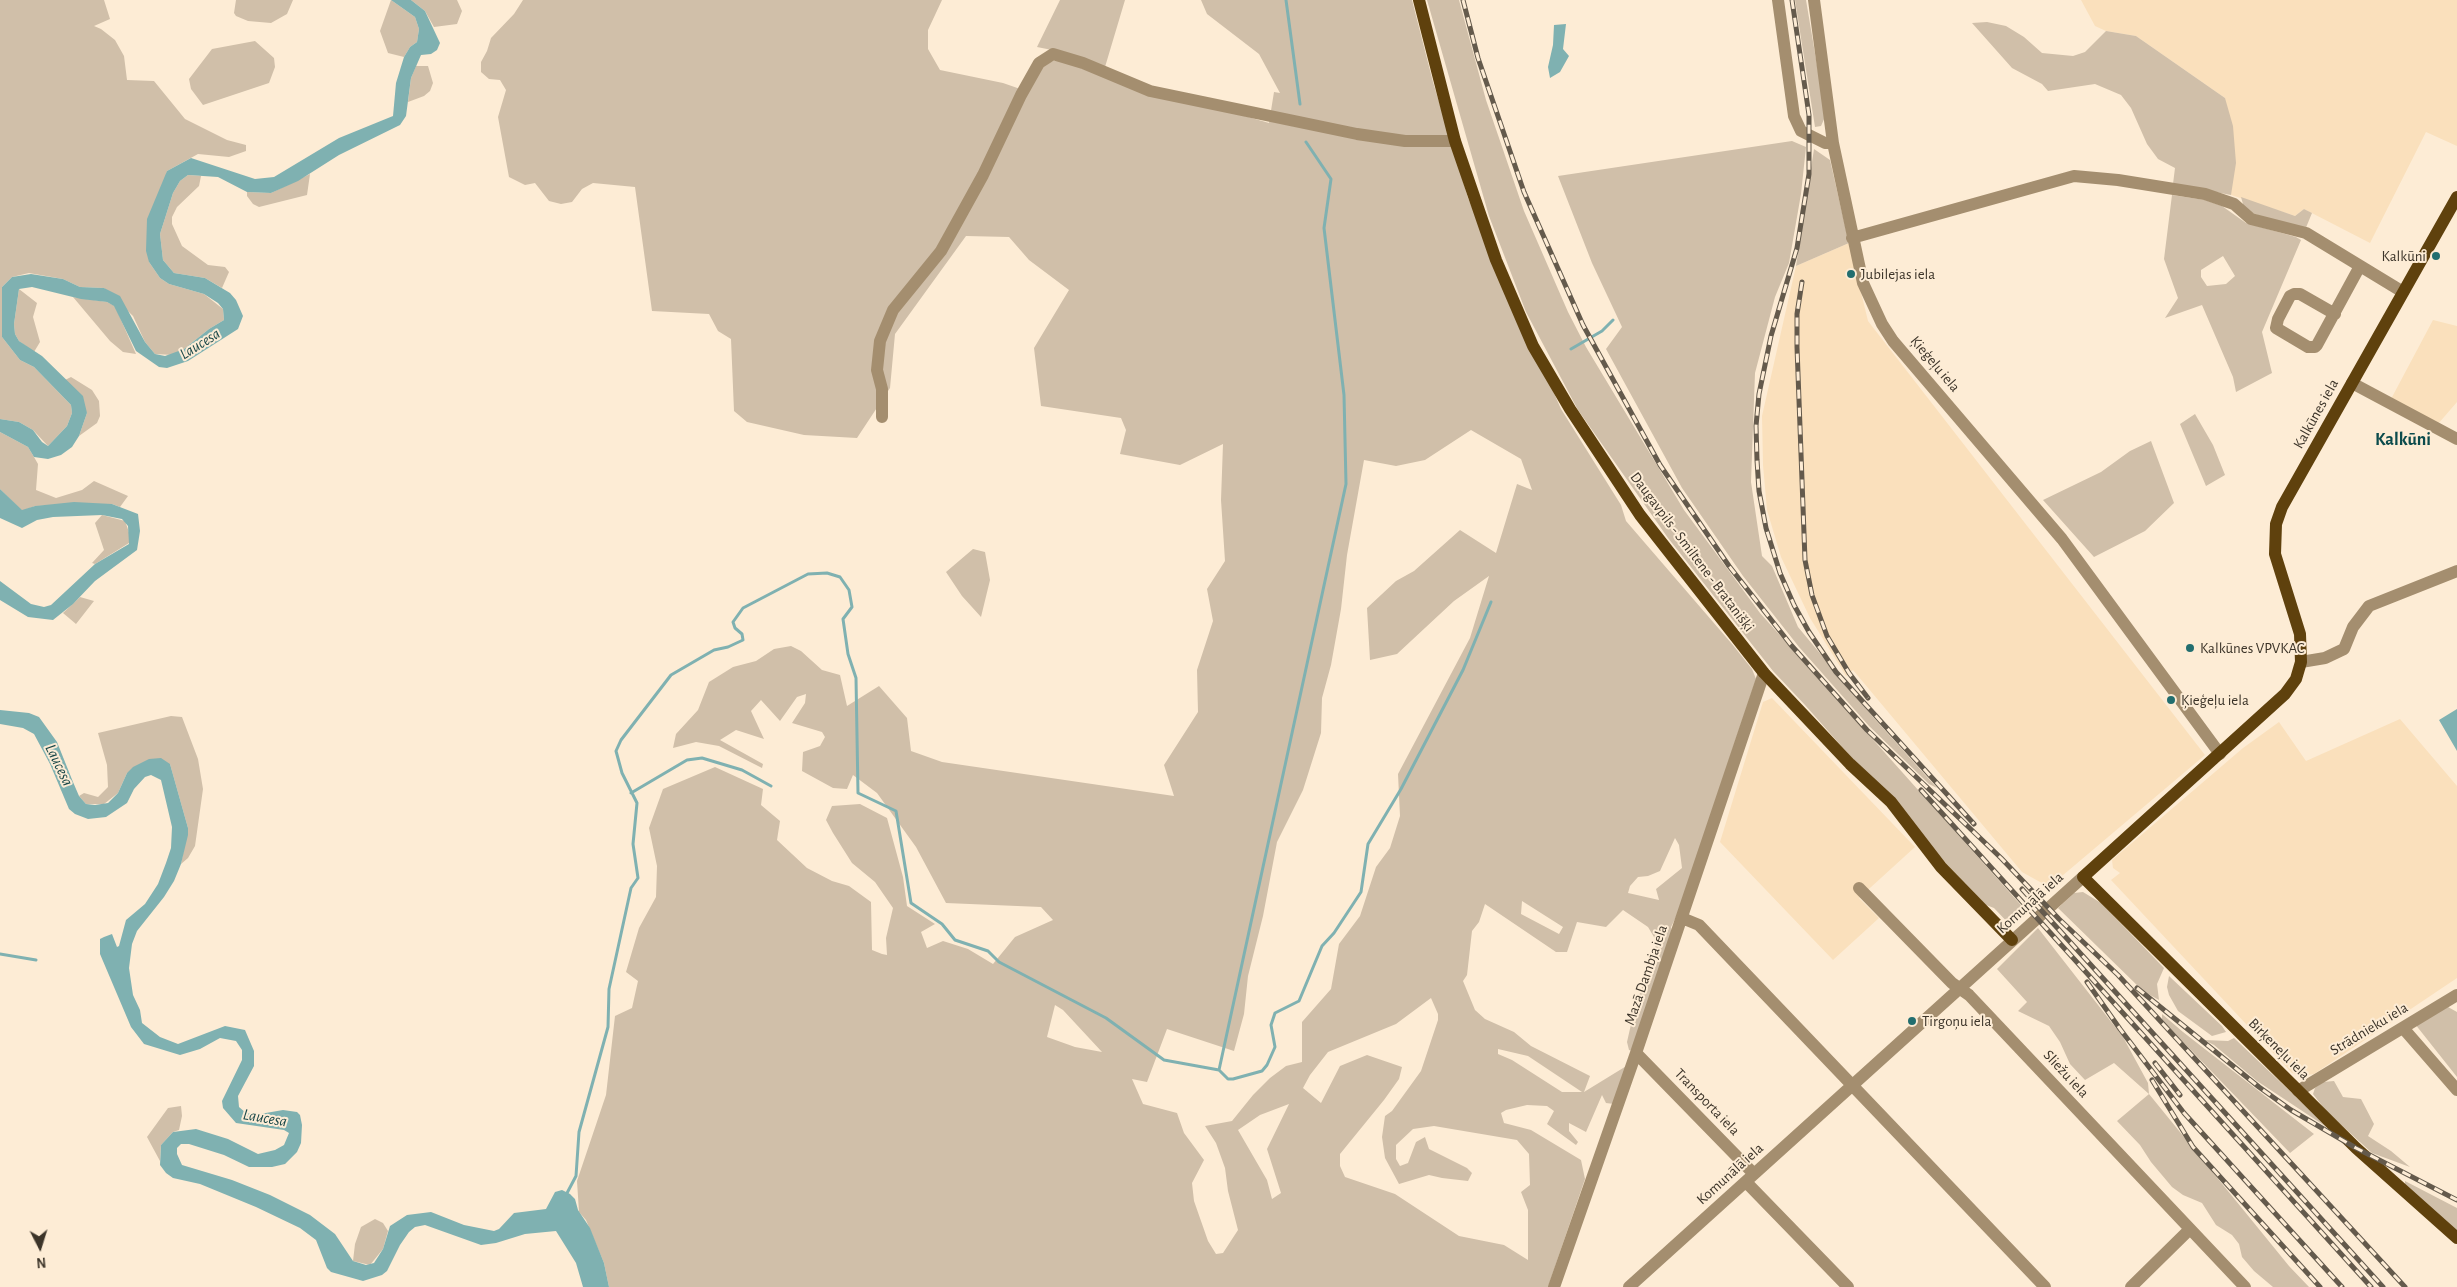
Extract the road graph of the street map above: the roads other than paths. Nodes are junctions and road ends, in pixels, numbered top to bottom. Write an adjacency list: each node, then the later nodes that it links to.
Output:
1 (1419, 0): 4 (main road, Daugavpils - Smiltene - Bratanišķi)
2 (1778, 0): 5 (street)
3 (1814, 0): 5 (street, Ķieģeļu iela)
4 (1455, 141): 12 (street); 16 (main road, Daugavpils - Smiltene - Bratanišķi)
5 (1833, 143): 7 (street, Ķieģeļu iela)
6 (2457, 197): 9 (main road, Kalkūnes iela)
7 (1852, 238): 8 (street); 17 (street, Ķieģeļu iela)
8 (2360, 266): 9 (street); 10 (street)
9 (2403, 292): 11 (main road, Kalkūnes iela)
10 (2335, 314): 10 (street)
11 (2352, 383): 13 (street); 15 (main road, Kalkūnes iela)
12 (882, 417)
13 (2457, 439)
14 (2457, 571): 15 (street)
15 (2301, 662): 17 (main road, Komunālā iela)
16 (1764, 673): 20 (street, Mazā Dambja iela); 21 (main road, Daugavpils - Smiltene - Bratanišķi)
17 (2220, 754): 18 (main road, Komunālā iela)
18 (2083, 878): 21 (street, Komunālā iela); 28 (main road, Birķeneļu iela)
19 (1859, 888): 22 (street, Sliežu iela)
20 (1682, 918): 25 (street, Mazā Dambja iela); 26 (street)
21 (2012, 940): 22 (street, Komunālā iela)
22 (1959, 988): 26 (street, Komunālā iela); 30 (street, Sliežu iela)
23 (2457, 995): 24 (street, Strādnieku iela)
24 (2403, 1028): 27 (street); 28 (street, Strādnieku iela)
25 (1636, 1053): 29 (street, Transporta iela); 32 (street, Mazā Dambja iela)
26 (1851, 1086): 29 (street, Komunālā iela); 35 (street)
27 (2457, 1090)
28 (2298, 1091): 31 (main road, Birķeneļu iela)
29 (1750, 1178): 33 (street, Komunālā iela); 34 (street, Transporta iela)
30 (2189, 1230): 36 (street); 37 (street, Sliežu iela)
31 (2457, 1238)
32 (1554, 1287)
33 (1629, 1287)
34 (1848, 1287)
35 (2045, 1287)
36 (2130, 1287)
37 (2245, 1287)

